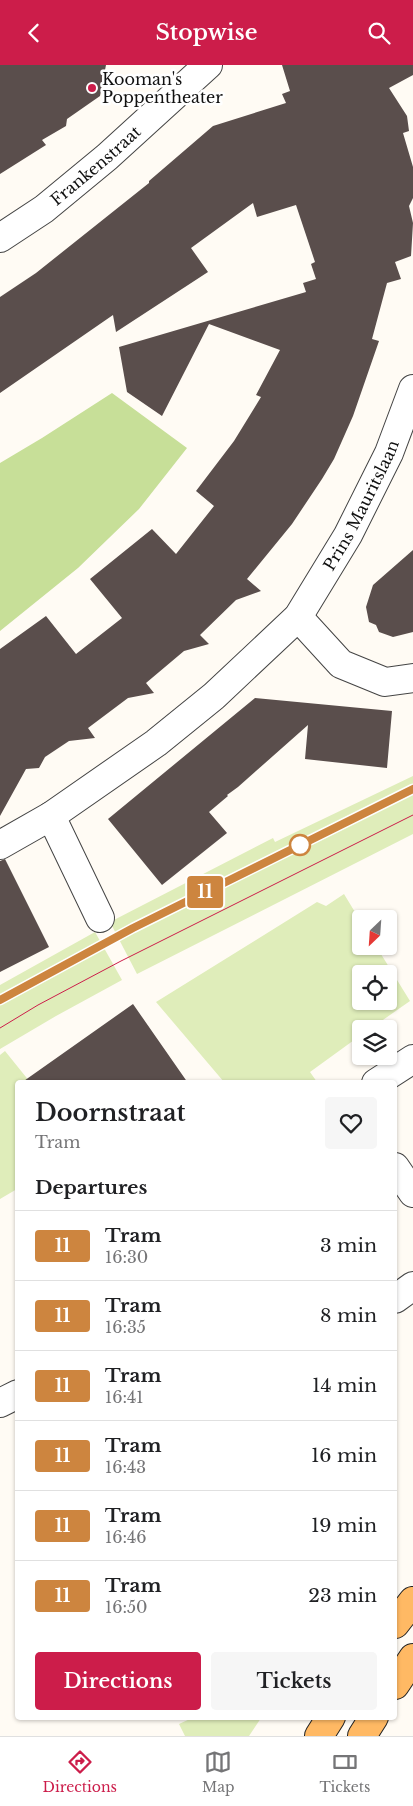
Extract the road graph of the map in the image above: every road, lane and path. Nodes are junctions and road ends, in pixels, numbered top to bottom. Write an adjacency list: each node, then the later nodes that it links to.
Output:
1 (208, 65): 2 (street, Frankenstraat)
2 (0, 238)
3 (413, 389): 4 (street, Prins Mauritslaan)
4 (298, 617): 5 (street); 6 (street, Prins Mauritslaan)
5 (413, 677)
6 (51, 817): 7 (street, Prins Mauritslaan); 8 (street)
7 (0, 845)
8 (100, 918)
9 (413, 1059): 10 (street)
10 (381, 1080)
11 (397, 1170): 12 (street)
12 (413, 1193)
13 (413, 1286): 14 (street)
14 (397, 1298)
15 (15, 1396): 16 (street)
16 (0, 1403)
17 (413, 1601): 18 (main road)
18 (397, 1621)
19 (329, 1720): 21 (main road)
20 (372, 1720): 22 (main road)
21 (319, 1736)
22 (362, 1736)

